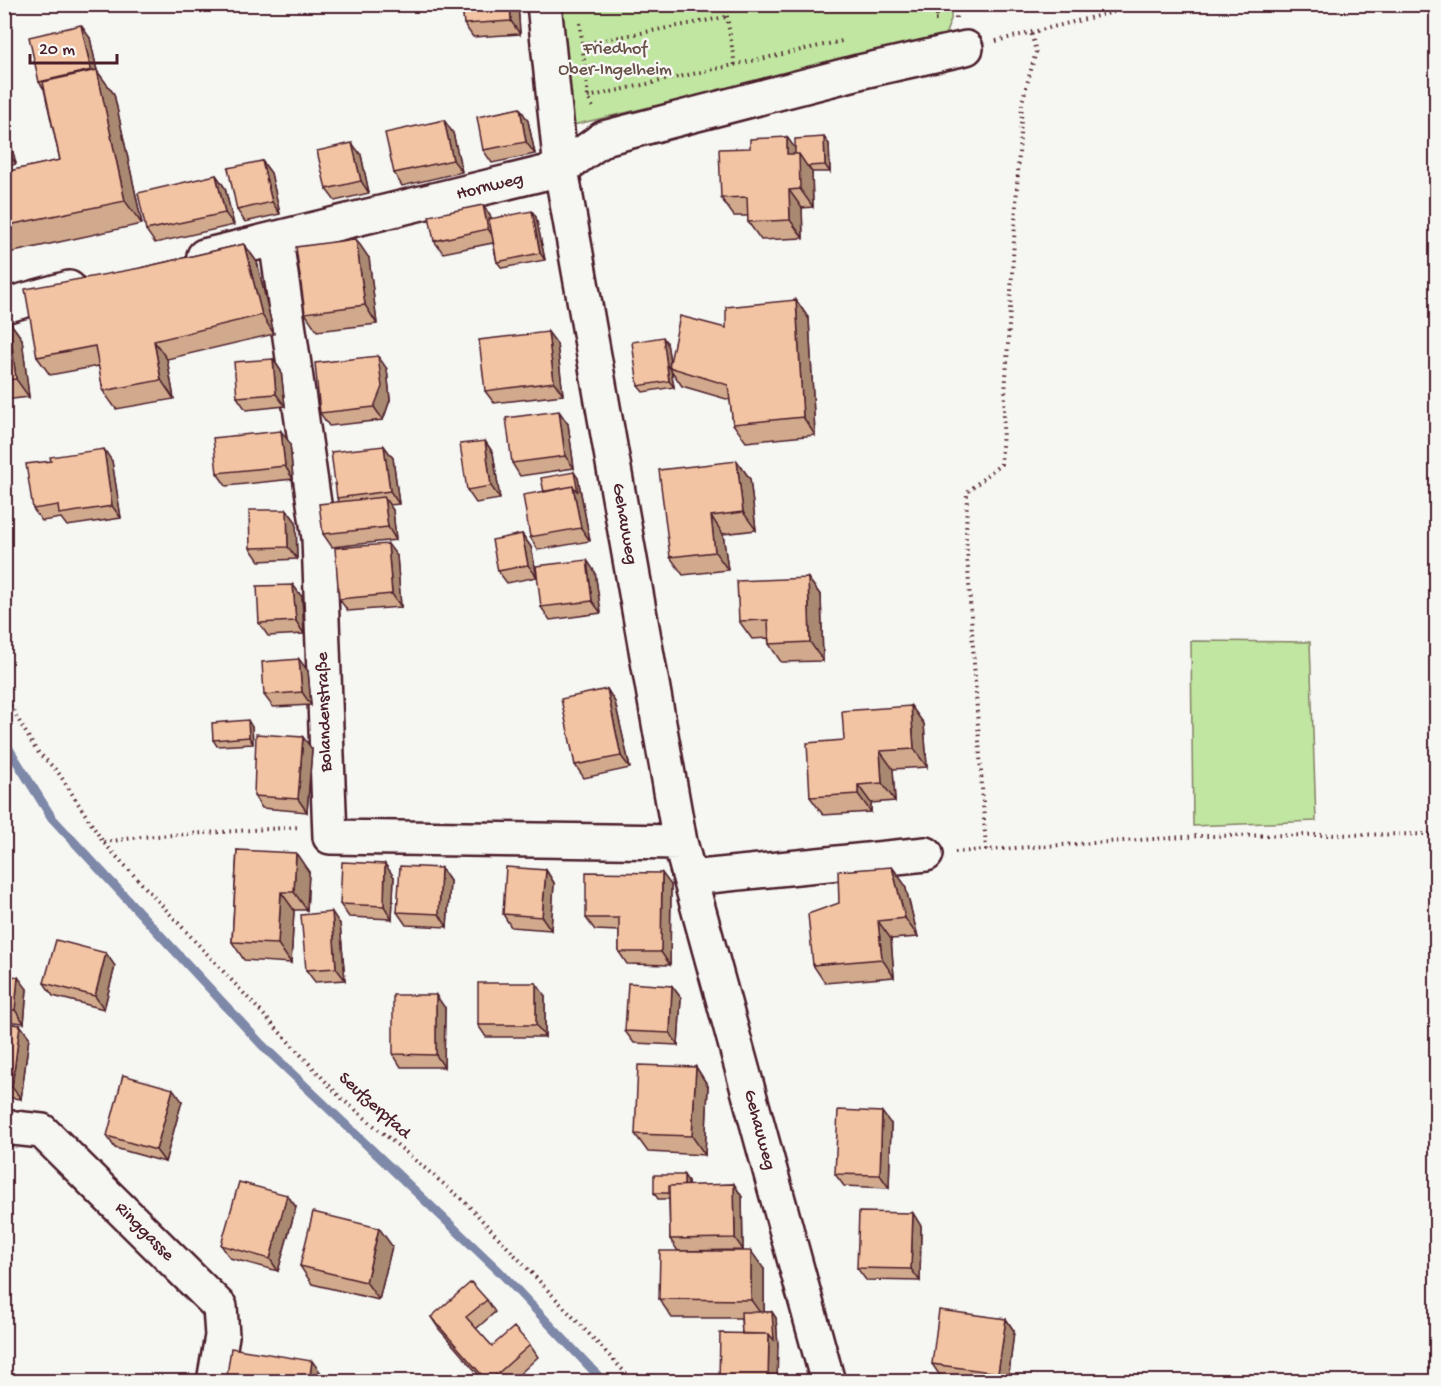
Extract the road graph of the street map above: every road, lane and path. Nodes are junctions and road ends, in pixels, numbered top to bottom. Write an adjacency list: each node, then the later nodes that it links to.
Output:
1 (544, 4): 13 (street, Gehauweg)
2 (725, 4): 6 (path)
3 (936, 4): 7 (path)
4 (1146, 4): 8 (path)
5 (579, 14): 10 (path)
6 (726, 17): 10 (path); 12 (path)
7 (926, 22)
8 (1031, 32): 11 (path); 23 (path)
9 (848, 40): 12 (path)
10 (582, 44): 12 (path)
11 (966, 48): 13 (street, Hornweg)
12 (735, 66)
13 (561, 169): 14 (street, Hornweg); 22 (street, Gehauweg)
14 (276, 240): 15 (street, Hornweg); 20 (street, Bolandenstraße)
15 (171, 264)
16 (101, 280): 17 (street)
17 (4, 306)
18 (4, 694): 21 (path, Seufzerpfad)
19 (1437, 834): 23 (path)
20 (330, 837): 21 (path); 22 (street)
21 (103, 842): 28 (path, Seufzerpfad)
22 (680, 842): 25 (street, Gehauweg)
23 (986, 850): 24 (path)
24 (926, 854): 25 (street)
25 (690, 878): 29 (street, Gehauweg)
26 (4, 1127): 27 (street, Ringgasse)
27 (214, 1382)
28 (634, 1382)
29 (828, 1382)

